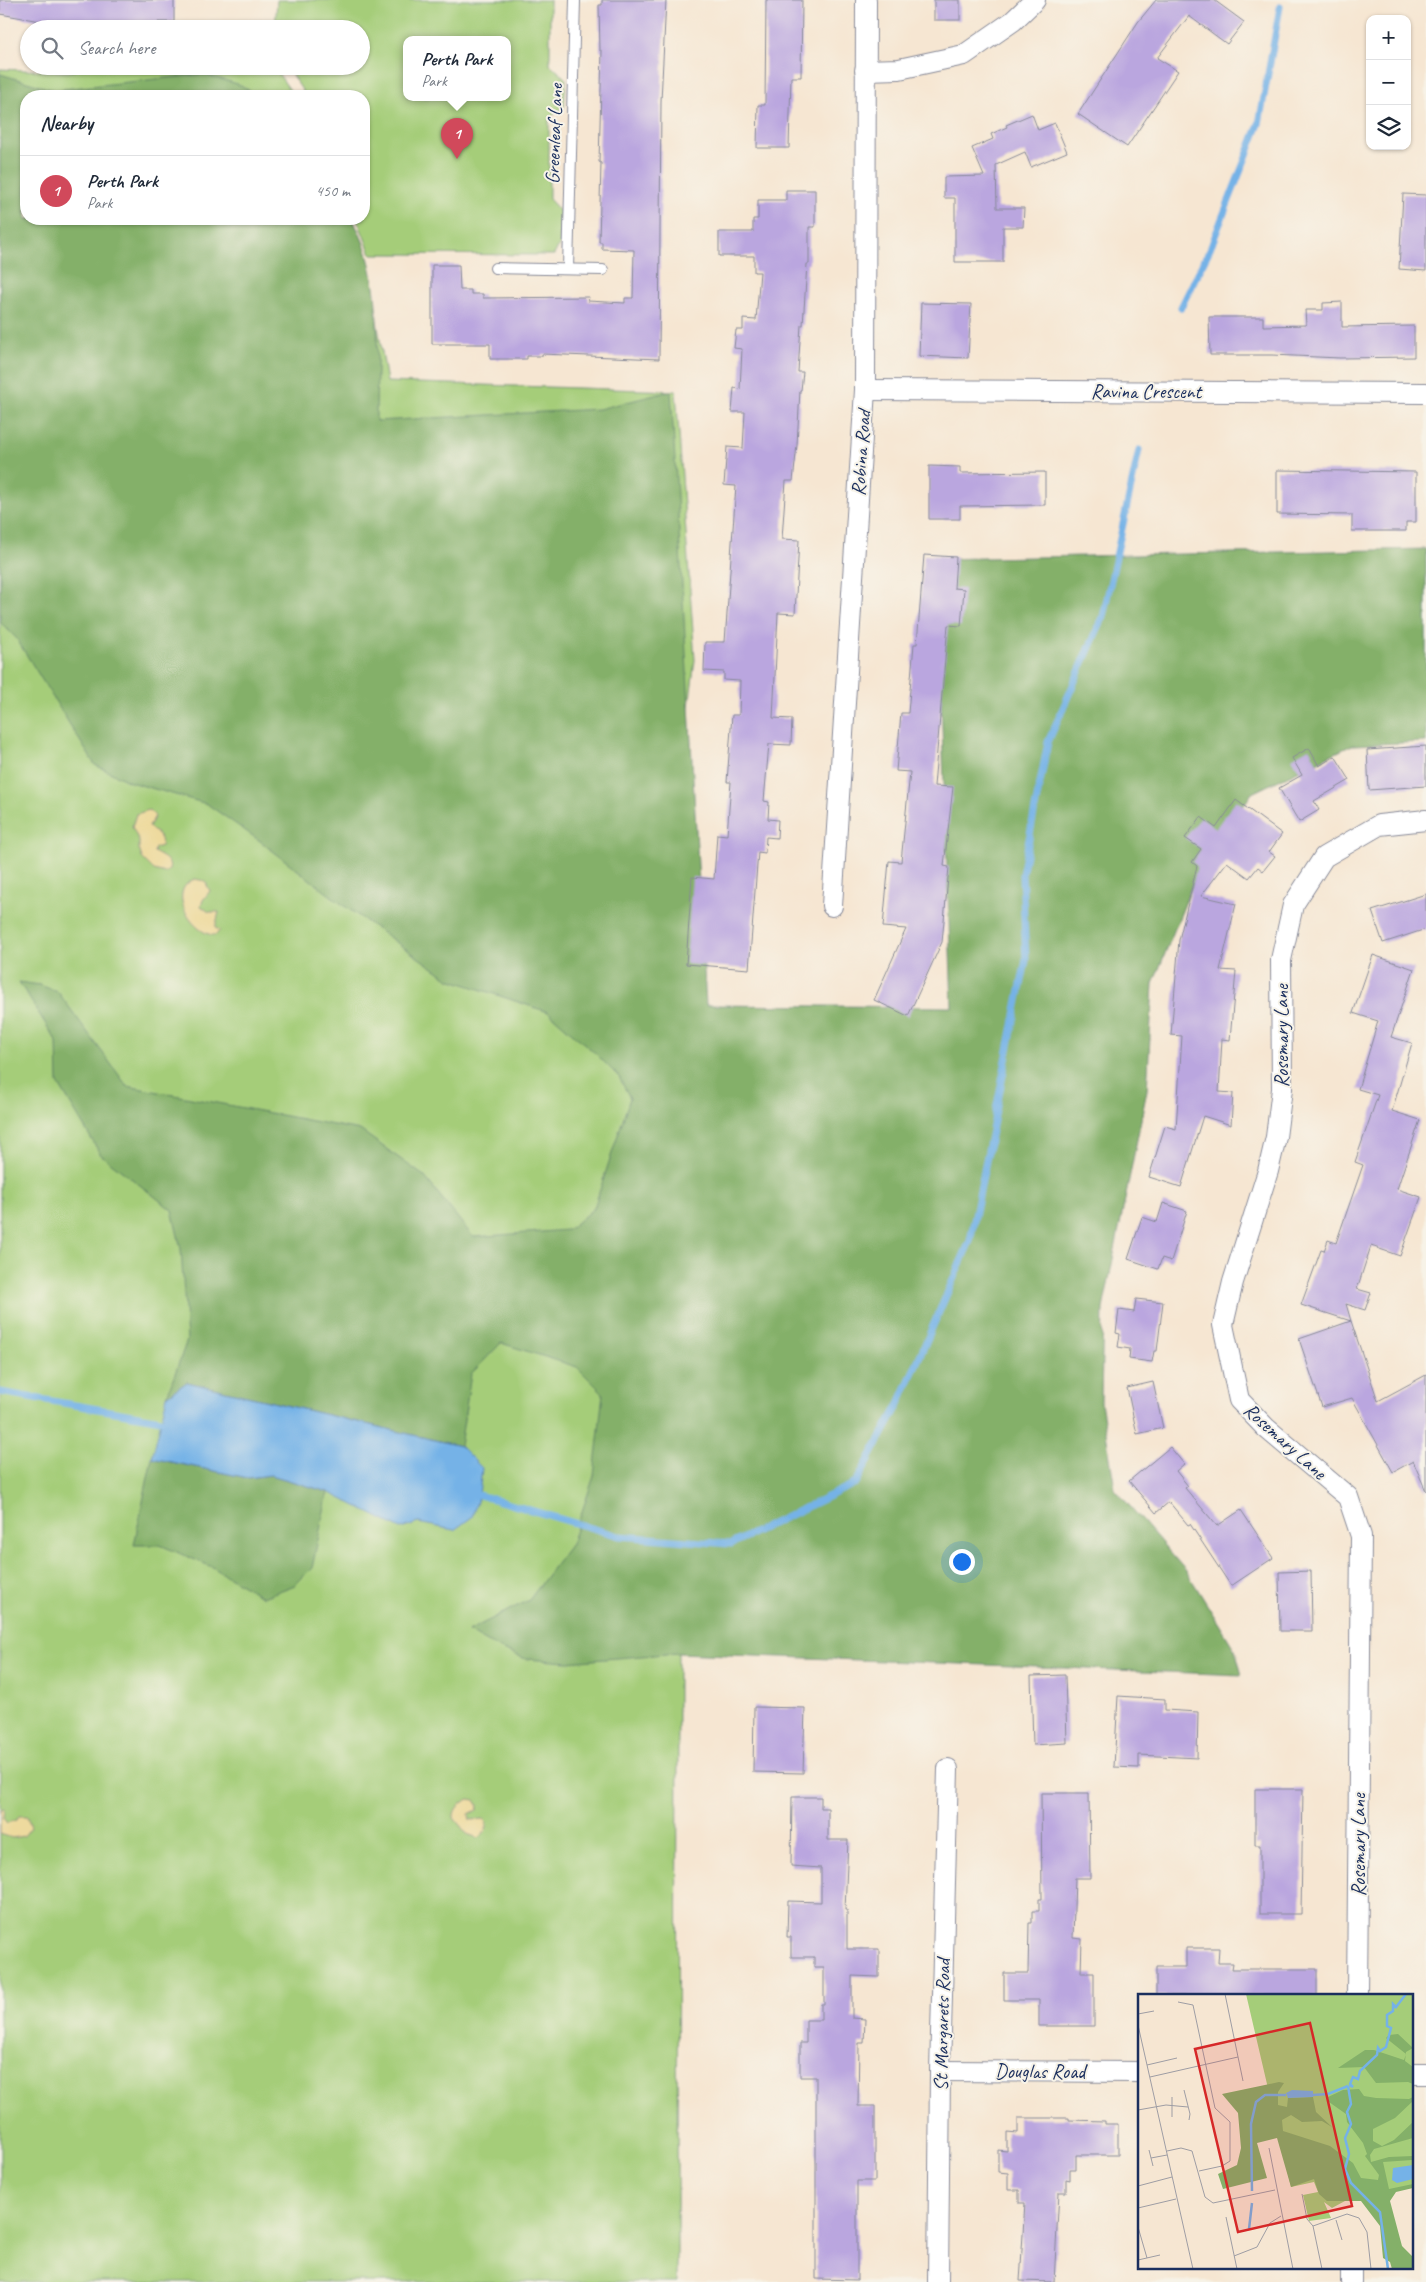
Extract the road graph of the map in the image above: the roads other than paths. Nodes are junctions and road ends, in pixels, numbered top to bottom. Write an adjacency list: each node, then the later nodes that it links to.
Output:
1 (575, 0): 6 (lane, Greenleaf Lane)
2 (866, 0): 4 (street, Robina Road)
3 (1035, 0): 4 (street)
4 (865, 70): 8 (street, Robina Road)
5 (495, 268): 6 (lane)
6 (568, 269): 7 (lane)
7 (603, 270)
8 (865, 390): 9 (street, Ravina Crescent); 11 (street, Robina Road)
9 (1426, 393)
10 (1426, 820): 13 (street, Rosemary Lane)
11 (832, 906)
12 (948, 1769): 14 (street, St Margarets Road)
13 (1357, 1994)
14 (940, 2071): 15 (street, Douglas Road); 16 (street, St Margarets Road)
15 (1138, 2072)
16 (938, 2282)

